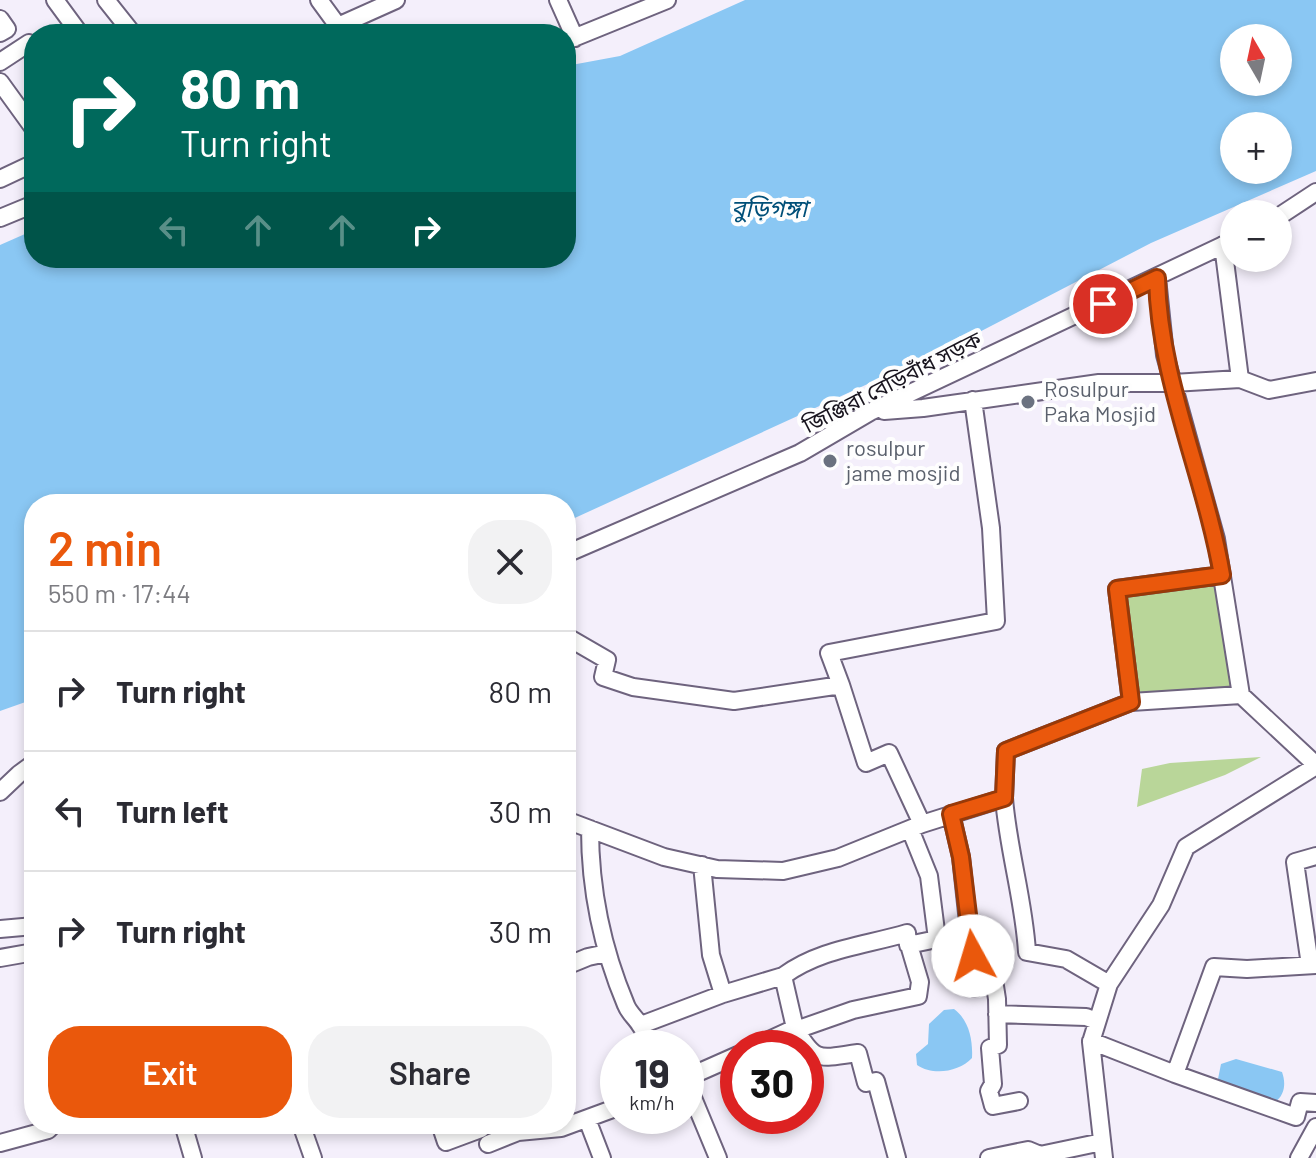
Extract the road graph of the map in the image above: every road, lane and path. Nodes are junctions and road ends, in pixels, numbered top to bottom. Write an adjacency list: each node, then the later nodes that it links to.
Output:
1 (55, 0): 9 (street)
2 (106, 0): 10 (street)
3 (319, 0): 11 (street)
4 (396, 0): 12 (street)
5 (558, 0): 13 (street)
6 (667, 0): 7 (street)
7 (641, 5): 15 (street)
8 (0, 19): 14 (street)
9 (73, 24)
10 (125, 24)
11 (329, 24)
12 (345, 24)
13 (566, 24)
14 (0, 33)
15 (576, 38)
16 (24, 46): 17 (street)
17 (0, 62)
18 (0, 82): 19 (street)
19 (24, 115)
20 (24, 168): 21 (street)
21 (0, 179)
22 (1316, 192): 24 (street)
23 (24, 208): 25 (street)
24 (1292, 208)
25 (0, 218)
26 (1220, 247): 28 (street, জিঞ্জিরা বেড়িবাঁধ সড়ক)
27 (1231, 272): 29 (street)
28 (1157, 278): 31 (street); 33 (street, জিঞ্জিরা বেড়িবাঁধ সড়ক)
29 (1240, 379): 30 (street); 31 (street)
30 (1316, 381)
31 (1173, 383): 32 (street); 35 (street)
32 (973, 400): 33 (street); 37 (street)
33 (870, 412): 34 (street, জিঞ্জিরা বেড়িবাঁধ সড়ক)
34 (576, 550)
35 (1222, 575): 38 (street); 39 (street)
36 (576, 642): 37 (street)
37 (841, 685): 46 (street)
38 (1241, 695): 39 (street); 41 (street)
39 (1131, 702): 43 (street)
40 (24, 770): 42 (street)
41 (1315, 770): 60 (street)
42 (0, 792)
43 (1004, 798): 44 (street); 60 (street)
44 (951, 814): 46 (street); 55 (street)
45 (576, 824): 47 (street)
46 (916, 826): 49 (street); 52 (street)
47 (590, 829): 49 (street); 53 (street)
48 (1316, 856): 58 (street)
49 (702, 865): 62 (street)
50 (24, 927): 51 (street)
51 (0, 929)
52 (909, 945): 59 (street); 66 (street)
53 (607, 953): 57 (street); 65 (street)
54 (24, 954): 56 (street)
55 (973, 956): 61 (street); 63 (street)
56 (0, 958)
57 (576, 962)
58 (1313, 965): 69 (street)
59 (783, 976): 62 (street); 66 (street)
60 (1109, 984): 64 (street)
61 (975, 988)
62 (723, 994): 65 (street)
63 (997, 1014): 64 (street); 70 (street)
64 (1097, 1021): 68 (street)
65 (641, 1025): 67 (street)
66 (796, 1029): 89 (street)
67 (643, 1030)
68 (1091, 1041): 69 (street); 84 (street)
69 (1175, 1074): 71 (street)
70 (1019, 1101)
71 (1316, 1103)
72 (600, 1114): 73 (street)
73 (587, 1119): 74 (street); 87 (street)
74 (576, 1123)
75 (704, 1124): 88 (street)
76 (1316, 1127): 91 (street)
77 (33, 1134): 83 (street)
78 (186, 1134): 85 (street)
79 (305, 1134): 86 (street)
80 (443, 1134): 82 (street)
81 (509, 1134): 82 (street)
82 (485, 1139)
83 (0, 1143)
84 (1103, 1150): 90 (street)
85 (193, 1158)
86 (313, 1158)
87 (602, 1158)
88 (718, 1158)
89 (897, 1158)
90 (989, 1158)
91 (1299, 1158)

